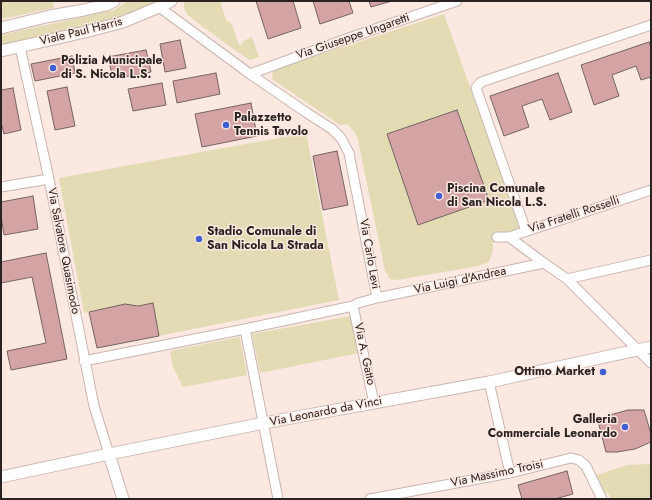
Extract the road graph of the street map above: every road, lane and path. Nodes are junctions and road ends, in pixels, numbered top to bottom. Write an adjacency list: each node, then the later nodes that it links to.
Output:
1 (114, 1): 7 (street, Viale Paul Harris)
2 (171, 1): 5 (street, Viale Paul Harris)
3 (457, 1): 4 (street, Via Giuseppe Ungaretti)
4 (430, 6): 10 (street, Via Giuseppe Ungaretti)
5 (159, 7): 8 (street, Viale Paul Harris); 10 (street, Via Carlo Levi)
6 (651, 25): 14 (street)
7 (1, 28)
8 (20, 47): 9 (street, Viale Paul Harris); 11 (street, Via Salvatore Quasimodo)
9 (1, 51)
10 (250, 74): 20 (street, Via Carlo Levi)
11 (49, 179): 12 (street); 25 (street, Via Salvatore Quasimodo)
12 (1, 187)
13 (651, 190): 14 (street, Via Fratelli Rosselli)
14 (526, 231): 16 (street, Via Fratelli Rosselli)
15 (497, 237): 16 (street, Via Fratelli Rosselli)
16 (509, 237): 18 (street)
17 (651, 260): 19 (street)
18 (544, 263): 19 (street); 20 (street, Via Luigi d'Andrea)
19 (567, 279): 24 (street)
20 (377, 298): 21 (street, Via Carlo Levi)
21 (353, 306): 22 (street, Via Carlo Levi); 28 (street, Via A. Gatto)
22 (245, 329): 25 (street, Via Carlo Levi); 29 (street)
23 (651, 347): 24 (street, Via Leonardo da Vinci)
24 (639, 350): 26 (street); 27 (street, Via Leonardo da Vinci)
25 (84, 361): 30 (street, Via Salvatore Quasimodo)
26 (651, 363)
27 (489, 382): 28 (street, Via Leonardo da Vinci); 31 (street)
28 (374, 403): 29 (street, Via Leonardo da Vinci)
29 (264, 424): 30 (street, Via Leonardo da Vinci); 34 (street)
30 (109, 454): 32 (street, Via Leonardo da Vinci); 33 (street)
31 (510, 473): 35 (street, Via Massimo Troisi); 36 (street, Via Massimo Troisi)
32 (1, 476)
33 (123, 499)
34 (278, 499)
35 (370, 499)
36 (602, 499)

